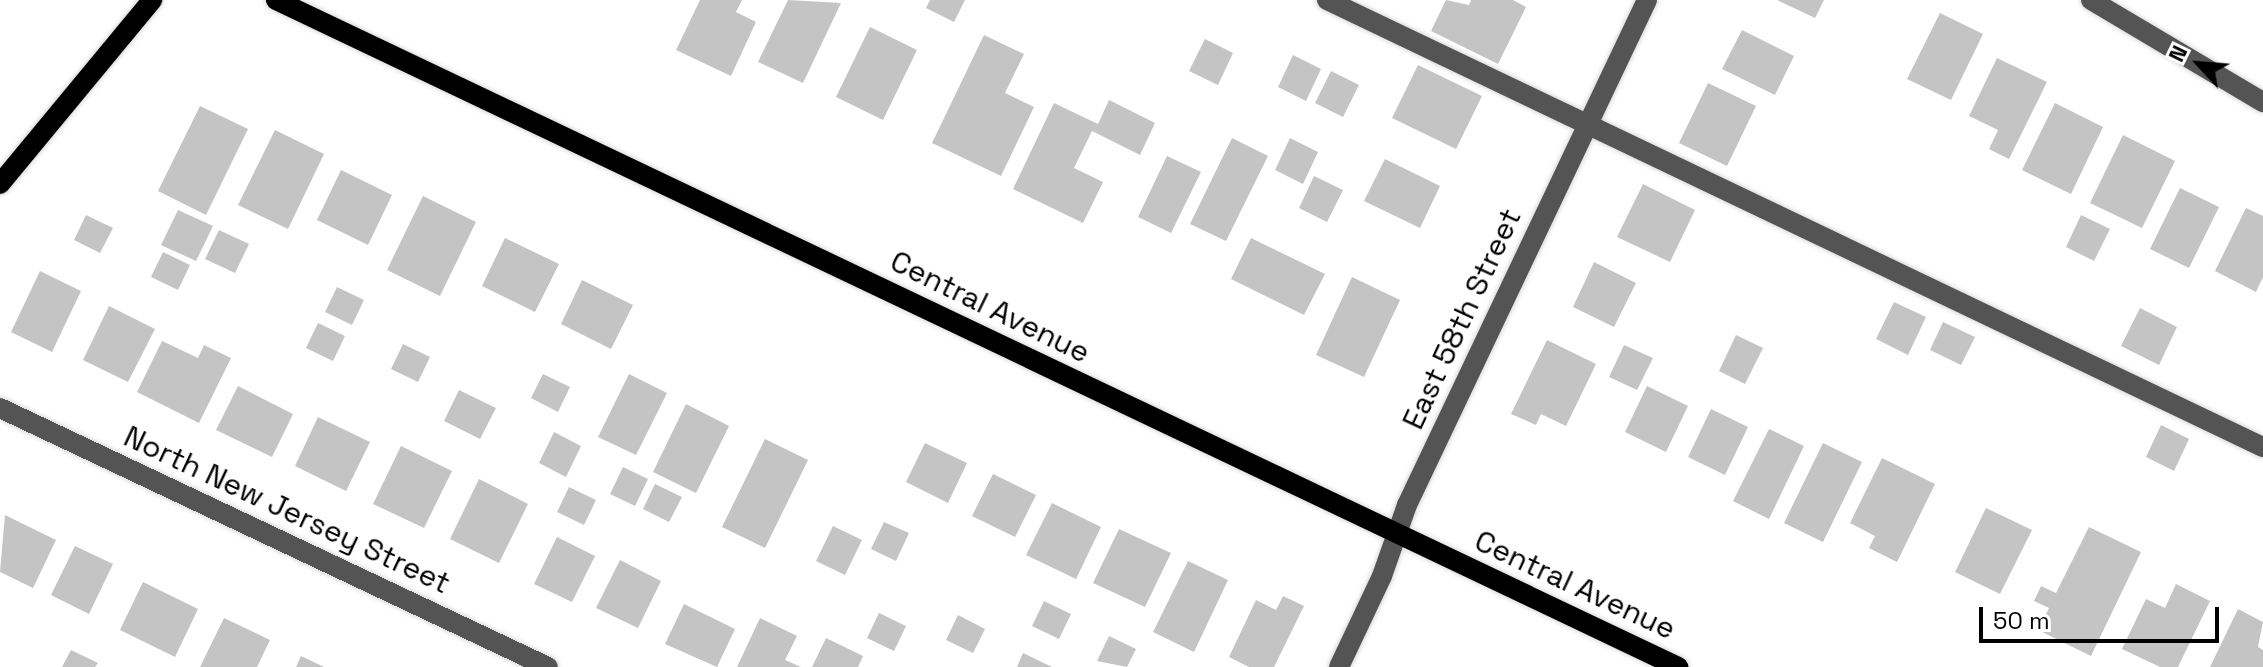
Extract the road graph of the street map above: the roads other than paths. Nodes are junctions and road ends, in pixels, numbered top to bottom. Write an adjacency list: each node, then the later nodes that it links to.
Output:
1 (152, 0): 8 (main road)
2 (276, 0): 11 (main road, Central Avenue)
3 (1327, 0): 7 (street)
4 (1647, 0): 7 (street, East 58th Street)
5 (2091, 0): 6 (street)
6 (2263, 102)
7 (1588, 123): 10 (street); 11 (street, East 58th Street)
8 (0, 184)
9 (0, 408): 12 (street, North New Jersey Street)
10 (2263, 447)
11 (1398, 535): 13 (street, East 58th Street); 14 (main road, Central Avenue)
12 (548, 667)
13 (1339, 667)
14 (1678, 667)

